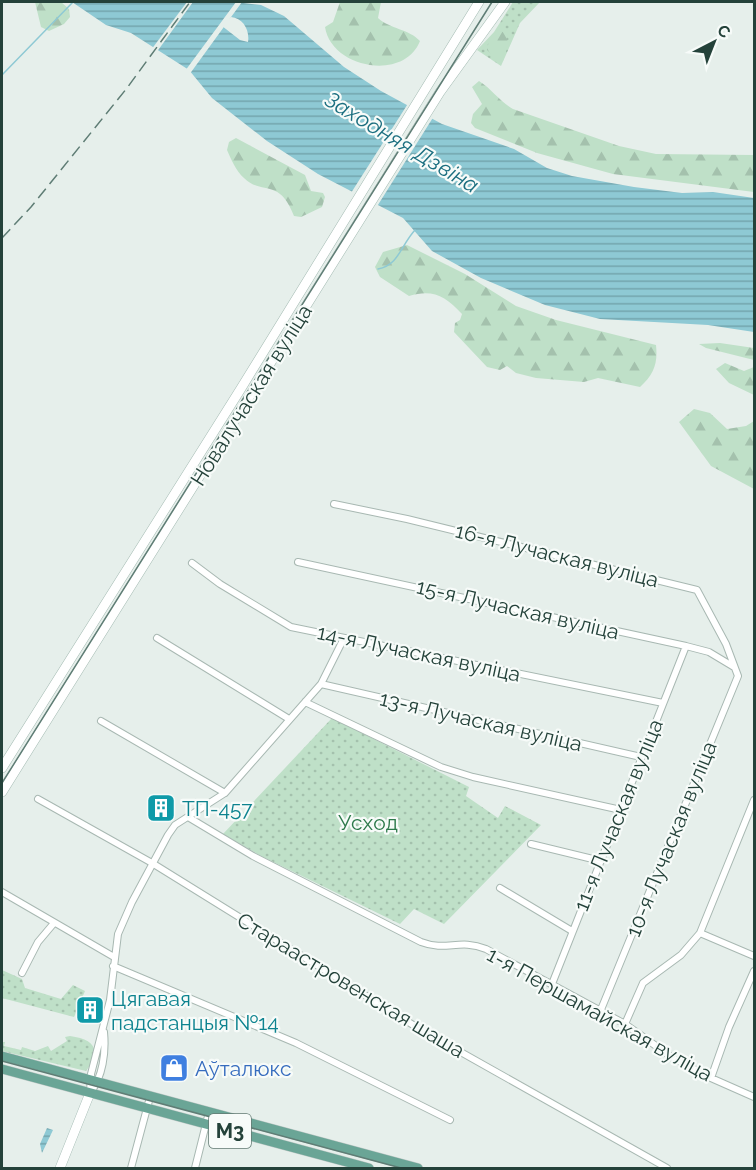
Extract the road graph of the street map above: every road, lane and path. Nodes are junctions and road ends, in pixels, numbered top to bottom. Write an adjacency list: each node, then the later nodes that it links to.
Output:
1 (479, 2): 3 (main road, Новалучаская вуліца)
2 (505, 2): 4 (main road, Новалучаская вуліца)
3 (255, 365): 4 (street); 18 (main road, Новалучаская вуліца)
4 (266, 372): 19 (main road, Новалучаская вуліца)
5 (334, 504): 11 (street, 16-я Лучаская вуліца)
6 (298, 562): 10 (street, 15-я Лучаская вуліца)
7 (192, 563): 8 (street, 14-я Лучаская вуліца)
8 (344, 638): 12 (street); 14 (street, 14-я Лучаская вуліца)
9 (157, 639): 15 (street)
10 (686, 646): 11 (street, 15-я Лучаская вуліца); 14 (street, 11-я Лучаская вуліца)
11 (734, 667): 39 (street, 10-я Лучаская вуліца)
12 (321, 684): 13 (street); 17 (street, 13-я Лучаская вуліца)
13 (305, 702): 15 (street); 23 (street)
14 (663, 703): 17 (street, 11-я Лучаская вуліца)
15 (289, 719): 20 (street)
16 (101, 721): 20 (street)
17 (641, 758): 23 (street, 11-я Лучаская вуліца)
18 (2, 768)
19 (2, 792)
20 (225, 793): 24 (street)
21 (38, 799): 27 (street, Стараастровенская шаша)
22 (754, 800): 32 (street)
23 (621, 810): 26 (street, 11-я Лучаская вуліца)
24 (188, 817): 27 (street); 38 (street, 1-я Першамайская вуліца)
25 (531, 844): 26 (street)
26 (600, 861): 31 (street, 11-я Лучаская вуліца)
27 (152, 864): 34 (street); 60 (street, Стараастровенская шаша)
28 (500, 888): 31 (street)
29 (2, 892): 30 (street)
30 (54, 922): 34 (street); 37 (street)
31 (572, 931): 38 (street, 11-я Лучаская вуліца)
32 (700, 933): 33 (street); 40 (street)
33 (754, 956)
34 (114, 957): 35 (street)
35 (113, 966): 44 (street); 52 (street)
36 (754, 971): 43 (street)
37 (22, 973)
38 (552, 984): 39 (street, 1-я Першамайская вуліца)
39 (600, 1012): 40 (street, 1-я Першамайская вуліца)
40 (625, 1024): 43 (street, 1-я Першамайская вуліца)
41 (2, 1056): 44 (main road, М3)
42 (2, 1069): 45 (main road, М3)
43 (711, 1078): 47 (street, 1-я Першамайская вуліца)
44 (94, 1082): 45 (street); 46 (main road, М3)
45 (90, 1093): 49 (main road, М3); 55 (main road)
46 (150, 1097): 48 (main road, М3); 49 (street)
47 (754, 1097)
48 (173, 1102): 50 (main road, М3); 51 (street)
49 (147, 1109): 51 (main road, М3); 56 (street)
50 (208, 1112): 53 (street); 54 (main road, М3)
51 (170, 1116): 53 (main road, М3)
52 (450, 1120)
53 (206, 1124): 57 (street); 58 (main road, М3)
54 (367, 1155): 58 (street); 59 (main road, М3)
55 (60, 1168)
56 (131, 1168)
57 (195, 1168)
58 (367, 1168)
59 (418, 1168)
60 (667, 1168)

